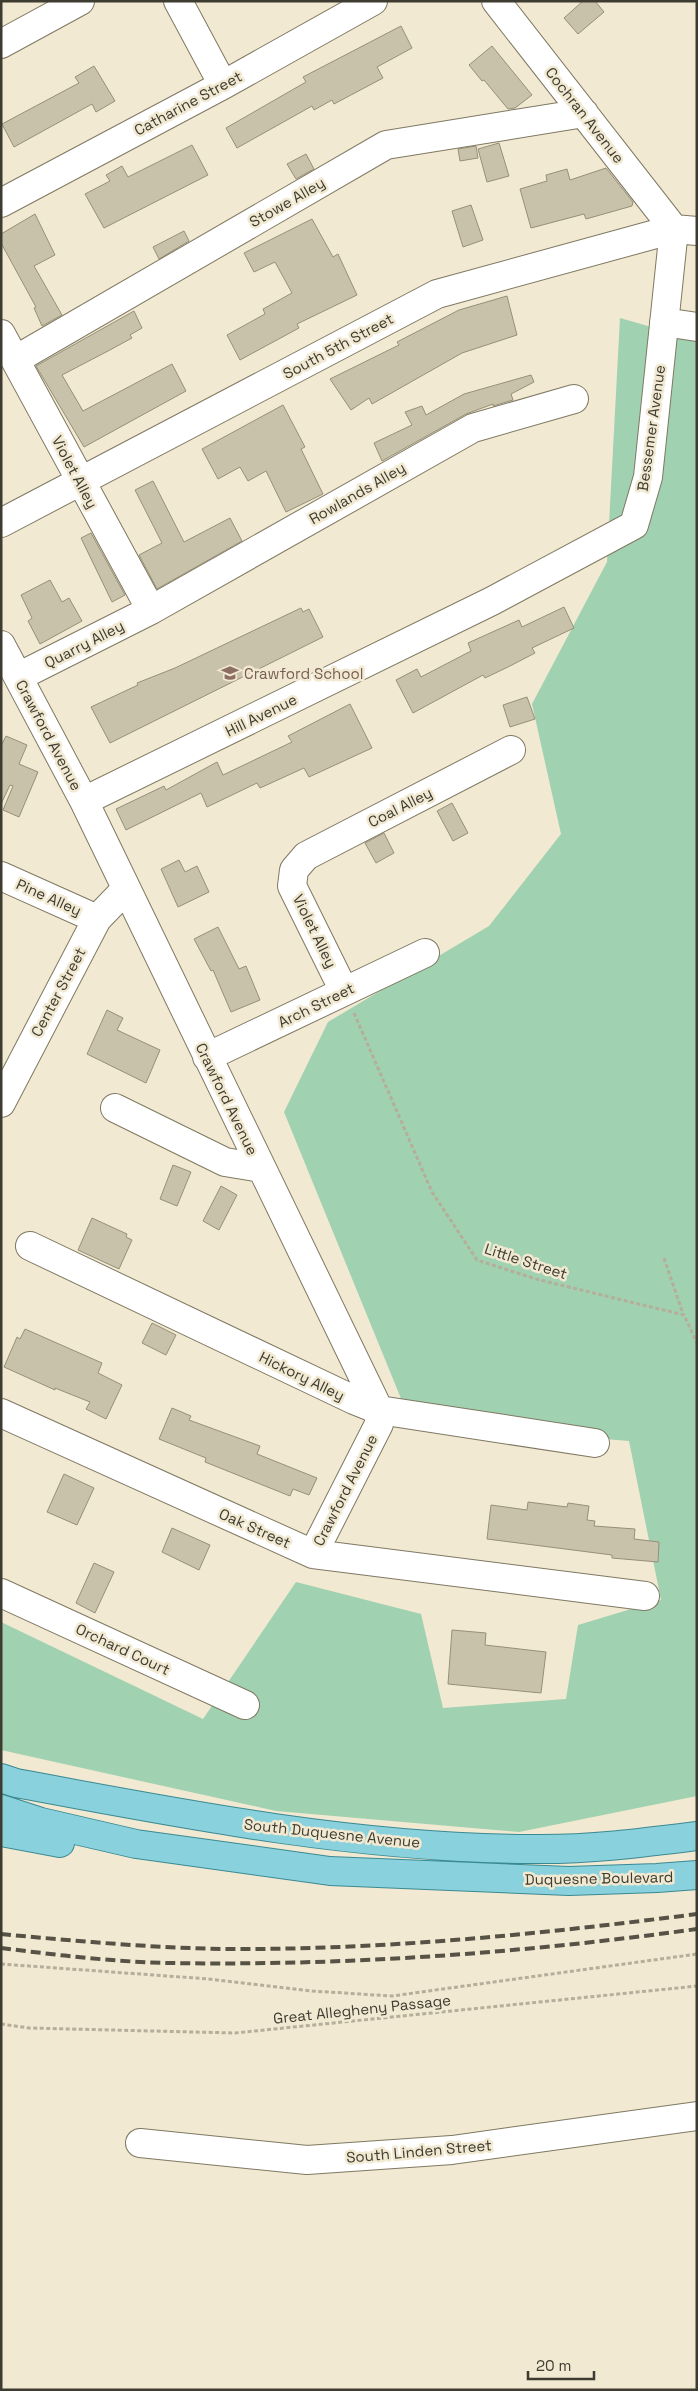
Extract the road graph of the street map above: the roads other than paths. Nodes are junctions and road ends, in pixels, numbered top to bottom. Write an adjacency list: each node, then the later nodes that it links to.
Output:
1 (80, 1): 5 (street)
2 (178, 1): 6 (street)
3 (373, 1): 6 (street, Catharine Street)
4 (496, 1): 7 (street, Cochran Avenue)
5 (1, 44)
6 (224, 84): 8 (street, Catharine Street)
7 (584, 113): 9 (street, Cochran Avenue); 13 (street, Stowe Alley)
8 (1, 203)
9 (685, 230): 10 (street, Bessemer Avenue); 15 (street, South 5th Street)
10 (664, 322): 11 (street); 17 (street, Bessemer Avenue)
11 (697, 327)
12 (1, 334): 13 (street, Violet Alley)
13 (15, 360): 15 (street, Violet Alley)
14 (574, 399): 18 (street, Rowlands Alley)
15 (80, 482): 16 (street, South 5th Street); 18 (street, Violet Alley)
16 (1, 523)
17 (492, 601): 22 (street, Hill Avenue)
18 (151, 610): 20 (street, Quarry Alley)
19 (1, 645): 20 (street, Crawford Avenue)
20 (10, 685): 22 (street, Crawford Avenue)
21 (511, 750): 23 (street, Coal Alley)
22 (84, 801): 25 (street, Crawford Avenue)
23 (294, 870): 28 (street, Violet Alley)
24 (1, 876): 26 (street, Pine Alley)
25 (126, 889): 26 (street, Center Street); 29 (street, Crawford Avenue)
26 (97, 919): 30 (street, Center Street)
27 (425, 953): 28 (street, Arch Street)
28 (344, 991): 29 (street, Arch Street)
29 (207, 1057): 32 (street, Crawford Avenue)
30 (1, 1103)
31 (115, 1108): 32 (street)
32 (261, 1168): 34 (street, Crawford Avenue)
33 (30, 1246): 34 (street, Hickory Alley)
34 (379, 1410): 36 (street, Hickory Alley); 37 (street, Crawford Avenue)
35 (1, 1412): 37 (street, Oak Street)
36 (595, 1443)
37 (313, 1554): 39 (street, Oak Street)
38 (1, 1593): 40 (street, Orchard Court)
39 (644, 1596)
40 (245, 1705)
41 (1, 1778): 44 (main road, South Duquesne Avenue)
42 (1, 1809): 45 (main road)
43 (1, 1832): 45 (main road)
44 (697, 1836)
45 (330, 1871): 46 (main road, Duquesne Boulevard)
46 (697, 1875)
47 (697, 2116): 48 (street, South Linden Street)
48 (140, 2143)

